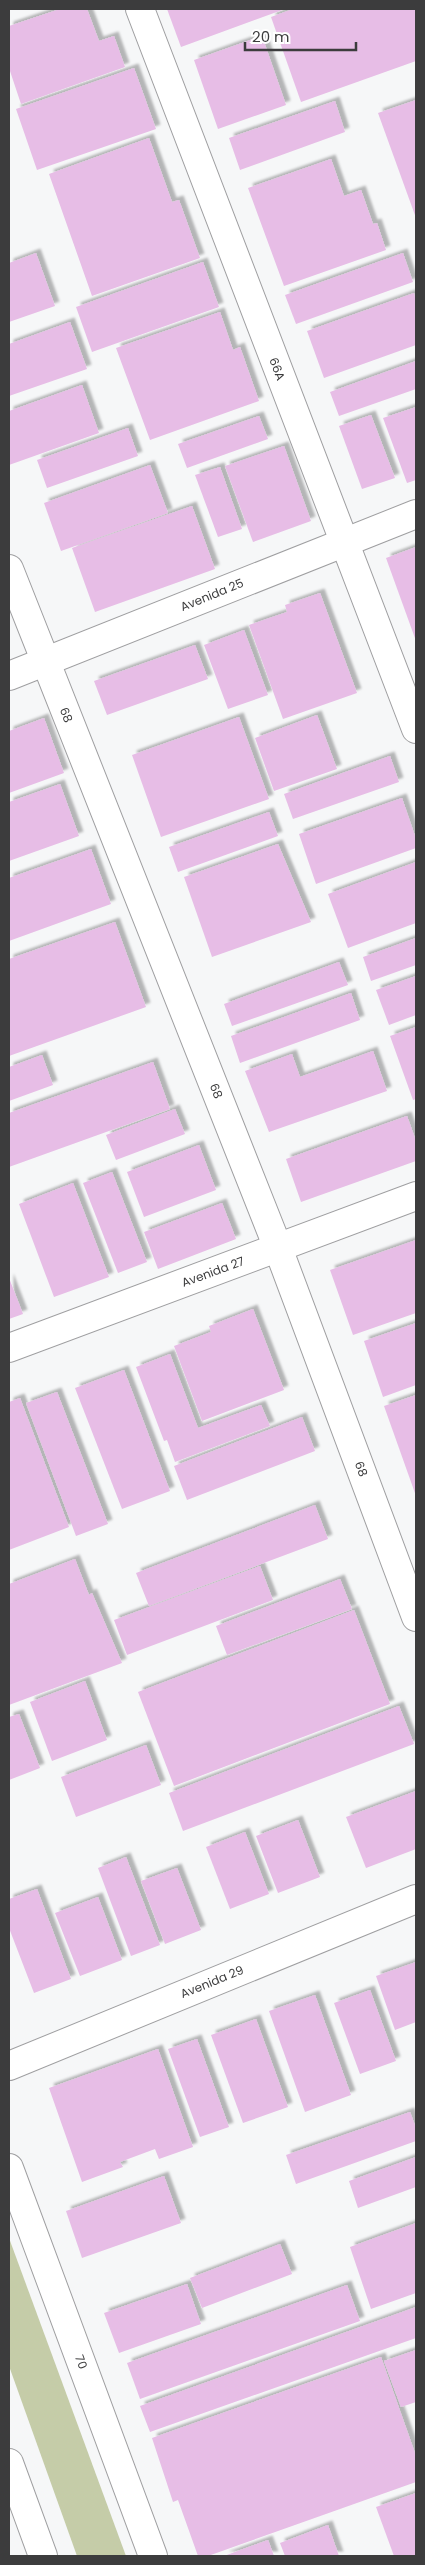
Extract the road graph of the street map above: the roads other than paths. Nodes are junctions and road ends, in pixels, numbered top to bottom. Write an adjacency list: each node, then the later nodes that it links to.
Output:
1 (140, 9): 3 (street, 66A)
2 (416, 514): 3 (street, Avenida 25)
3 (343, 543): 5 (street, Avenida 25); 7 (street, 66A)
4 (9, 569): 5 (street, 68)
5 (46, 662): 6 (street, Avenida 25); 9 (street, 68)
6 (9, 676)
7 (416, 729)
8 (416, 1196): 9 (street, Avenida 27)
9 (278, 1248): 10 (street, Avenida 27); 11 (street, 68)
10 (9, 1348)
11 (416, 1617)
12 (416, 1899): 13 (street, Avenida 29)
13 (9, 2066)
14 (9, 2168): 17 (street, 70)
15 (9, 2463): 16 (street)
16 (43, 2556)
17 (153, 2556)

